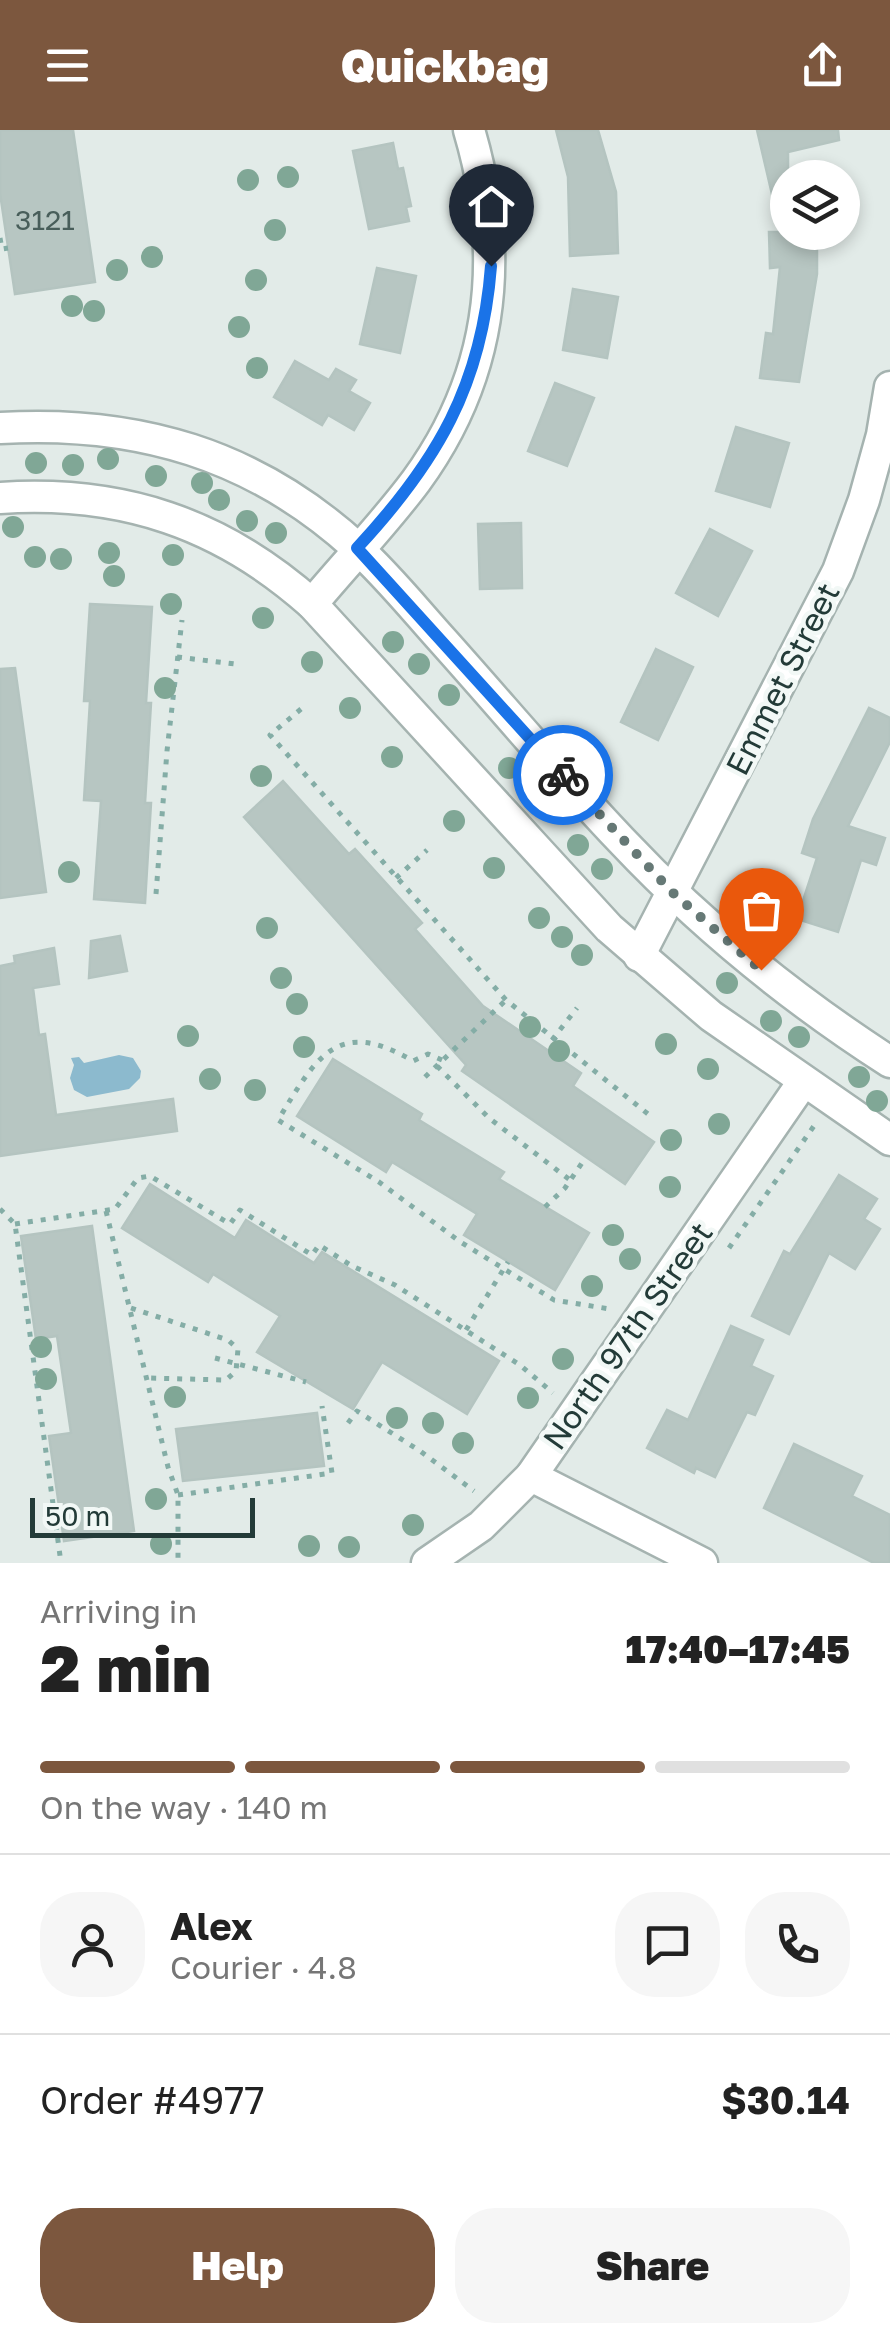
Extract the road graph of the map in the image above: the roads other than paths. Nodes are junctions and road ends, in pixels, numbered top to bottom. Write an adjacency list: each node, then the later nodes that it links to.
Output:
1 (469, 130): 5 (street)
2 (890, 387): 7 (street, Emmet Street)
3 (0, 428): 5 (street)
4 (0, 498): 6 (street)
5 (357, 548): 6 (street); 7 (street)
6 (312, 604): 8 (street)
7 (672, 892): 8 (street, Emmet Street); 9 (street)
8 (639, 956): 10 (street)
9 (890, 1062)
10 (803, 1082): 11 (street); 12 (street, North 97th Street)
11 (890, 1140)
12 (532, 1476): 13 (street, North 97th Street); 14 (street)
13 (427, 1563)
14 (702, 1563)

